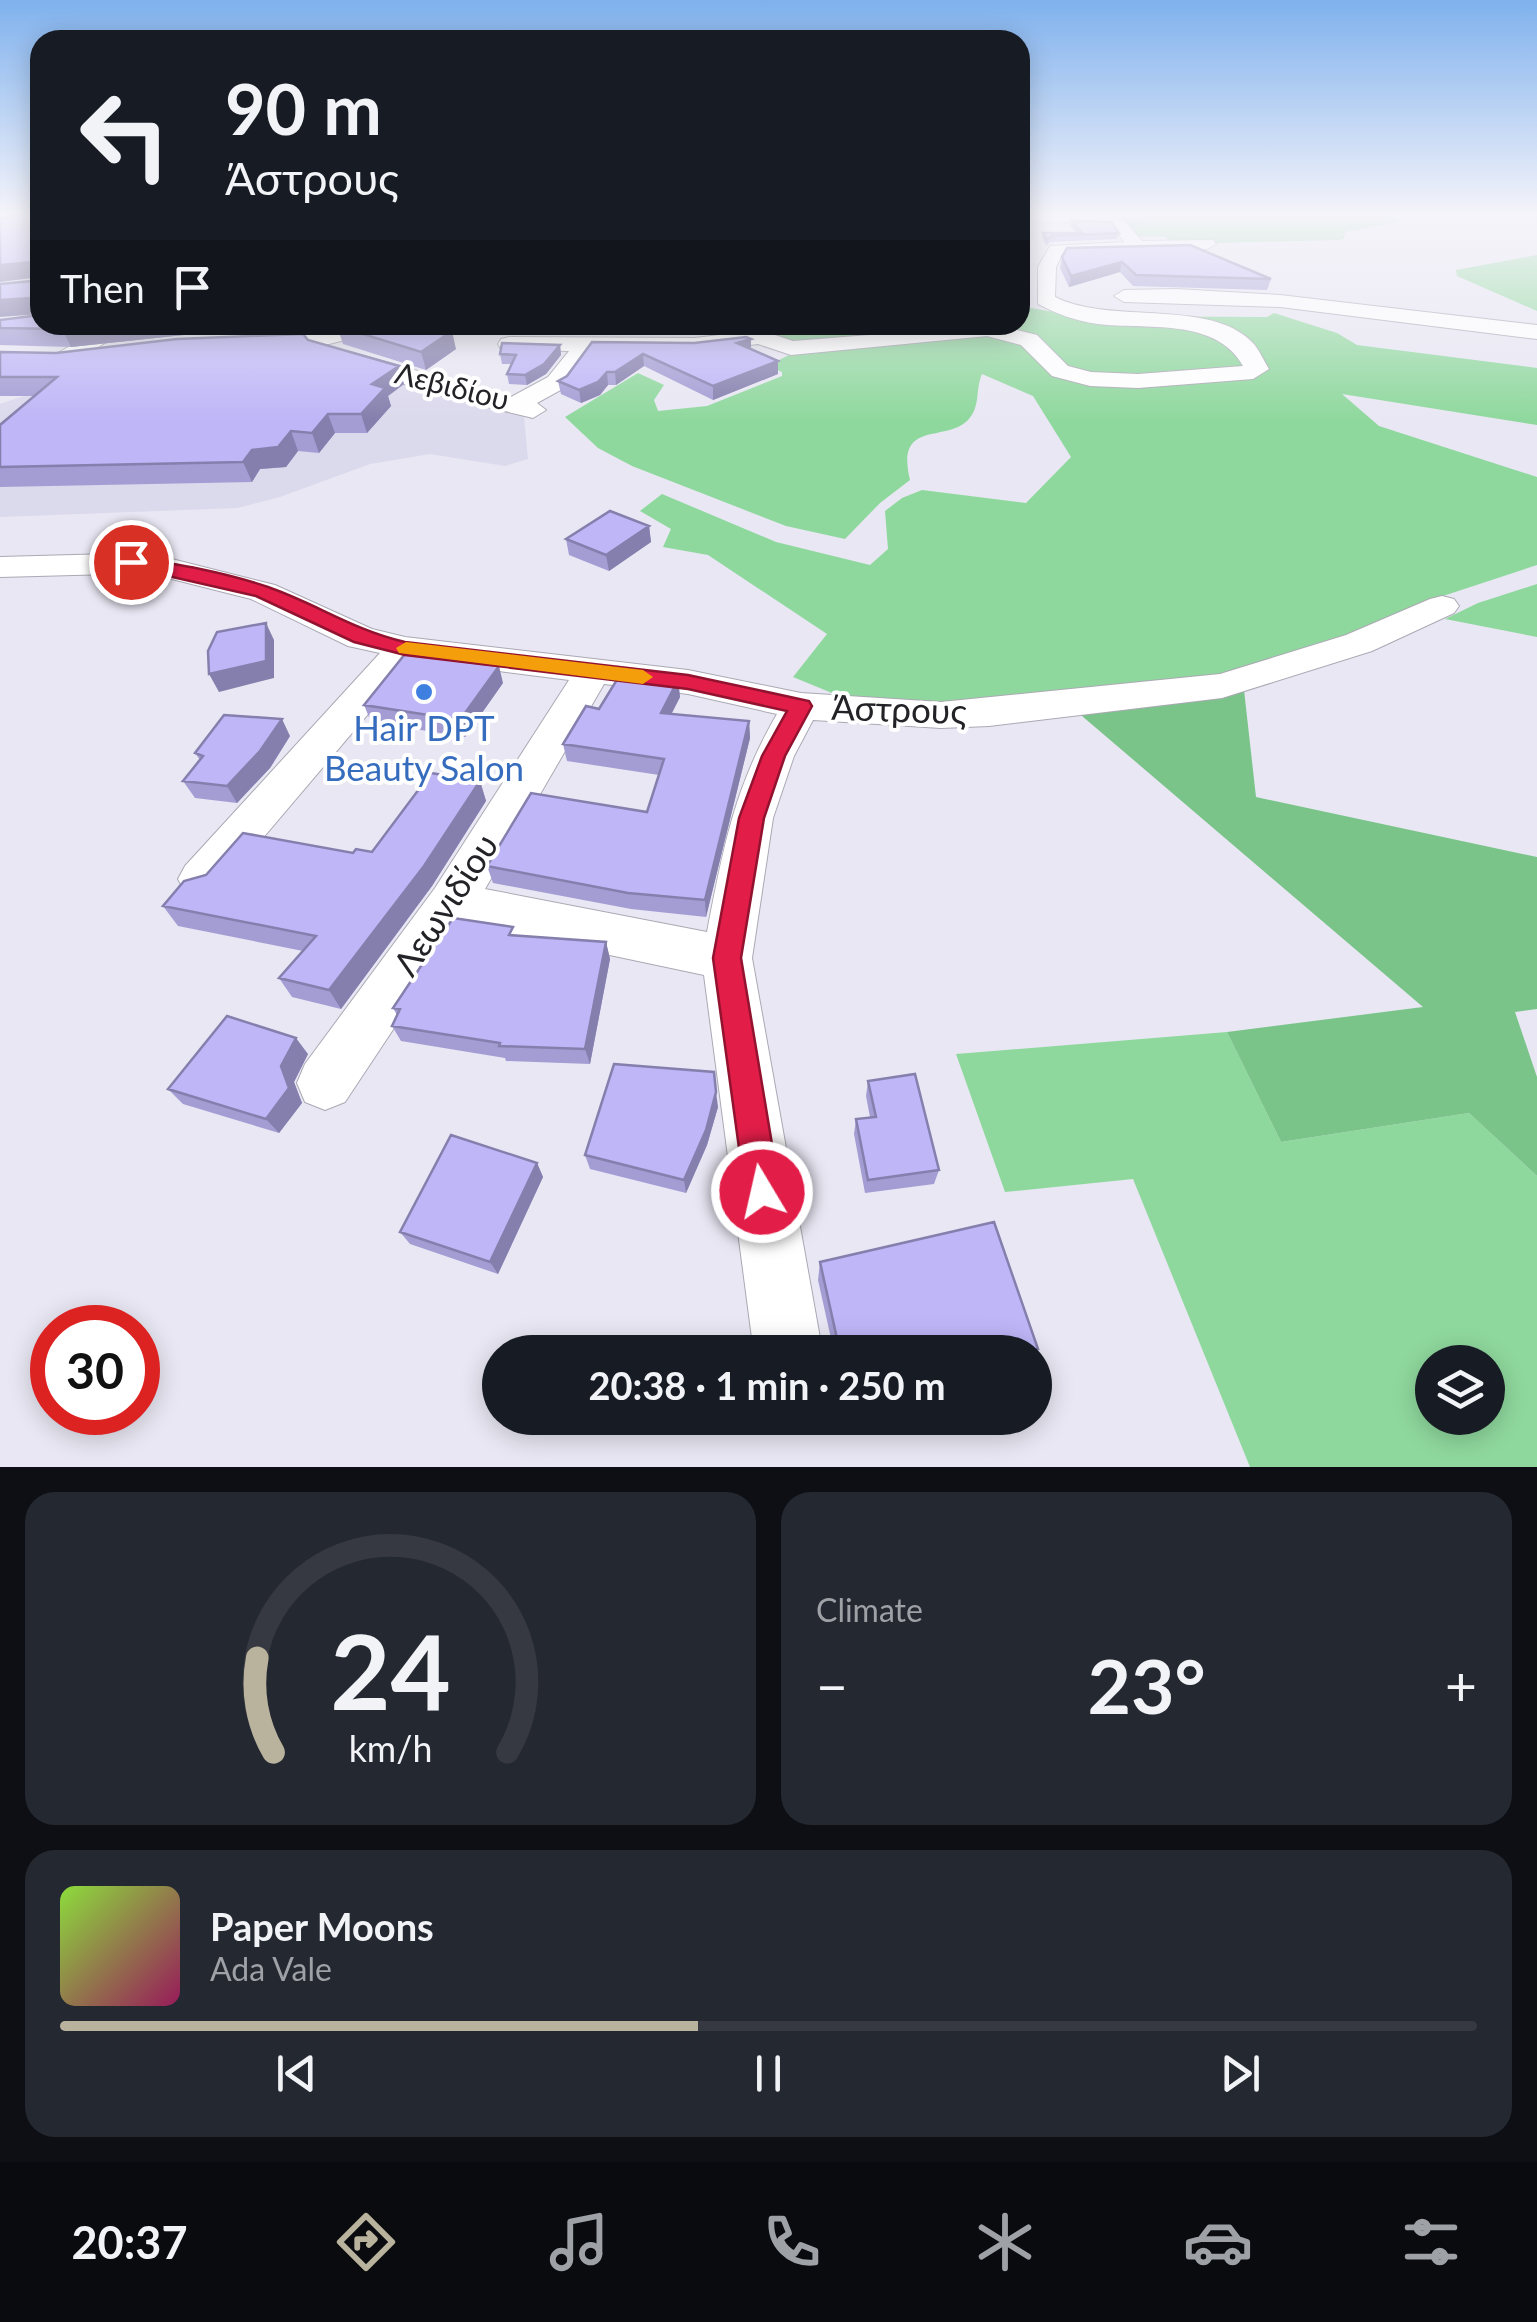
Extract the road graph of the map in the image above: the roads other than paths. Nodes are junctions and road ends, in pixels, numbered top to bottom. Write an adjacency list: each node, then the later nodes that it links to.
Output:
1 (1042, 282): 2 (street)
2 (1035, 301): 3 (street); 7 (street)
3 (1537, 332)
4 (104, 335): 12 (street)
5 (338, 335): 8 (street)
6 (925, 335): 11 (street)
7 (1010, 335)
8 (317, 341): 9 (street); 11 (street, Λεβιδίου)
9 (241, 344)
10 (509, 344): 11 (street)
11 (585, 345)
12 (123, 352)
13 (0, 567): 15 (street, Άστρους)
14 (1442, 606): 17 (street, Άστρους)
15 (405, 648): 16 (street, Άστρους); 18 (street)
16 (592, 672): 17 (street, Άστρους); 19 (street, Λεωνιδίου)
17 (801, 706): 20 (street)
18 (201, 880)
19 (452, 902): 20 (street); 21 (street, Λεωνιδίου)
20 (727, 958): 22 (street)
21 (324, 1083)
22 (786, 1335)

